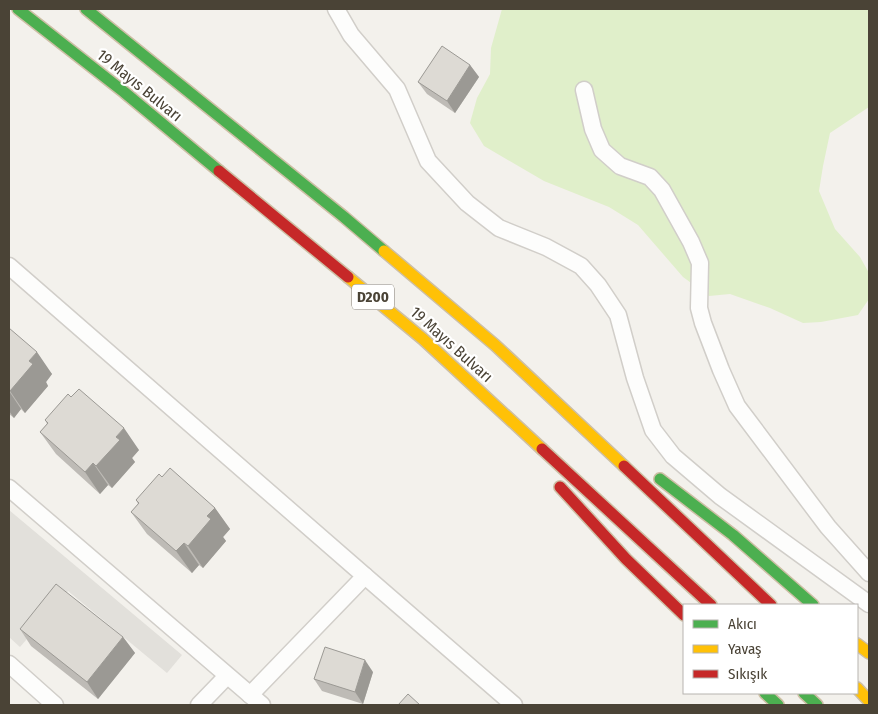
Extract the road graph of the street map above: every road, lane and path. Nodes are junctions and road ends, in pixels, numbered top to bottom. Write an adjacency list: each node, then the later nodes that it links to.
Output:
1 (18, 9): 8 (highway, 19 Mayıs Bulvarı / D200)
2 (86, 9): 5 (highway, 19 Mayıs Bulvarı / D200)
3 (336, 9): 20 (street)
4 (122, 24): 5 (highway)
5 (159, 68): 9 (highway, 19 Mayıs Bulvarı / D200)
6 (584, 90): 15 (street)
7 (9, 266): 16 (street)
8 (423, 339): 10 (highway); 17 (highway, 19 Mayıs Bulvarı / D200)
9 (494, 345): 11 (highway); 18 (highway, 19 Mayıs Bulvarı / D200)
10 (519, 443)
11 (621, 449)
12 (651, 472): 19 (highway)
13 (553, 479): 21 (highway)
14 (9, 488): 25 (street)
15 (869, 573)
16 (365, 576): 29 (street); 33 (street)
17 (710, 604)
18 (770, 604)
19 (812, 604)
20 (869, 604)
21 (683, 614)
22 (858, 645): 23 (highway)
23 (869, 653)
24 (9, 664): 31 (street)
25 (227, 676): 29 (street); 32 (street)
26 (858, 689): 30 (highway)
27 (766, 694): 34 (highway)
28 (805, 694): 35 (highway)
29 (256, 700)
30 (869, 701)
31 (55, 705)
32 (199, 705)
33 (514, 705)
34 (778, 705)
35 (817, 705)

